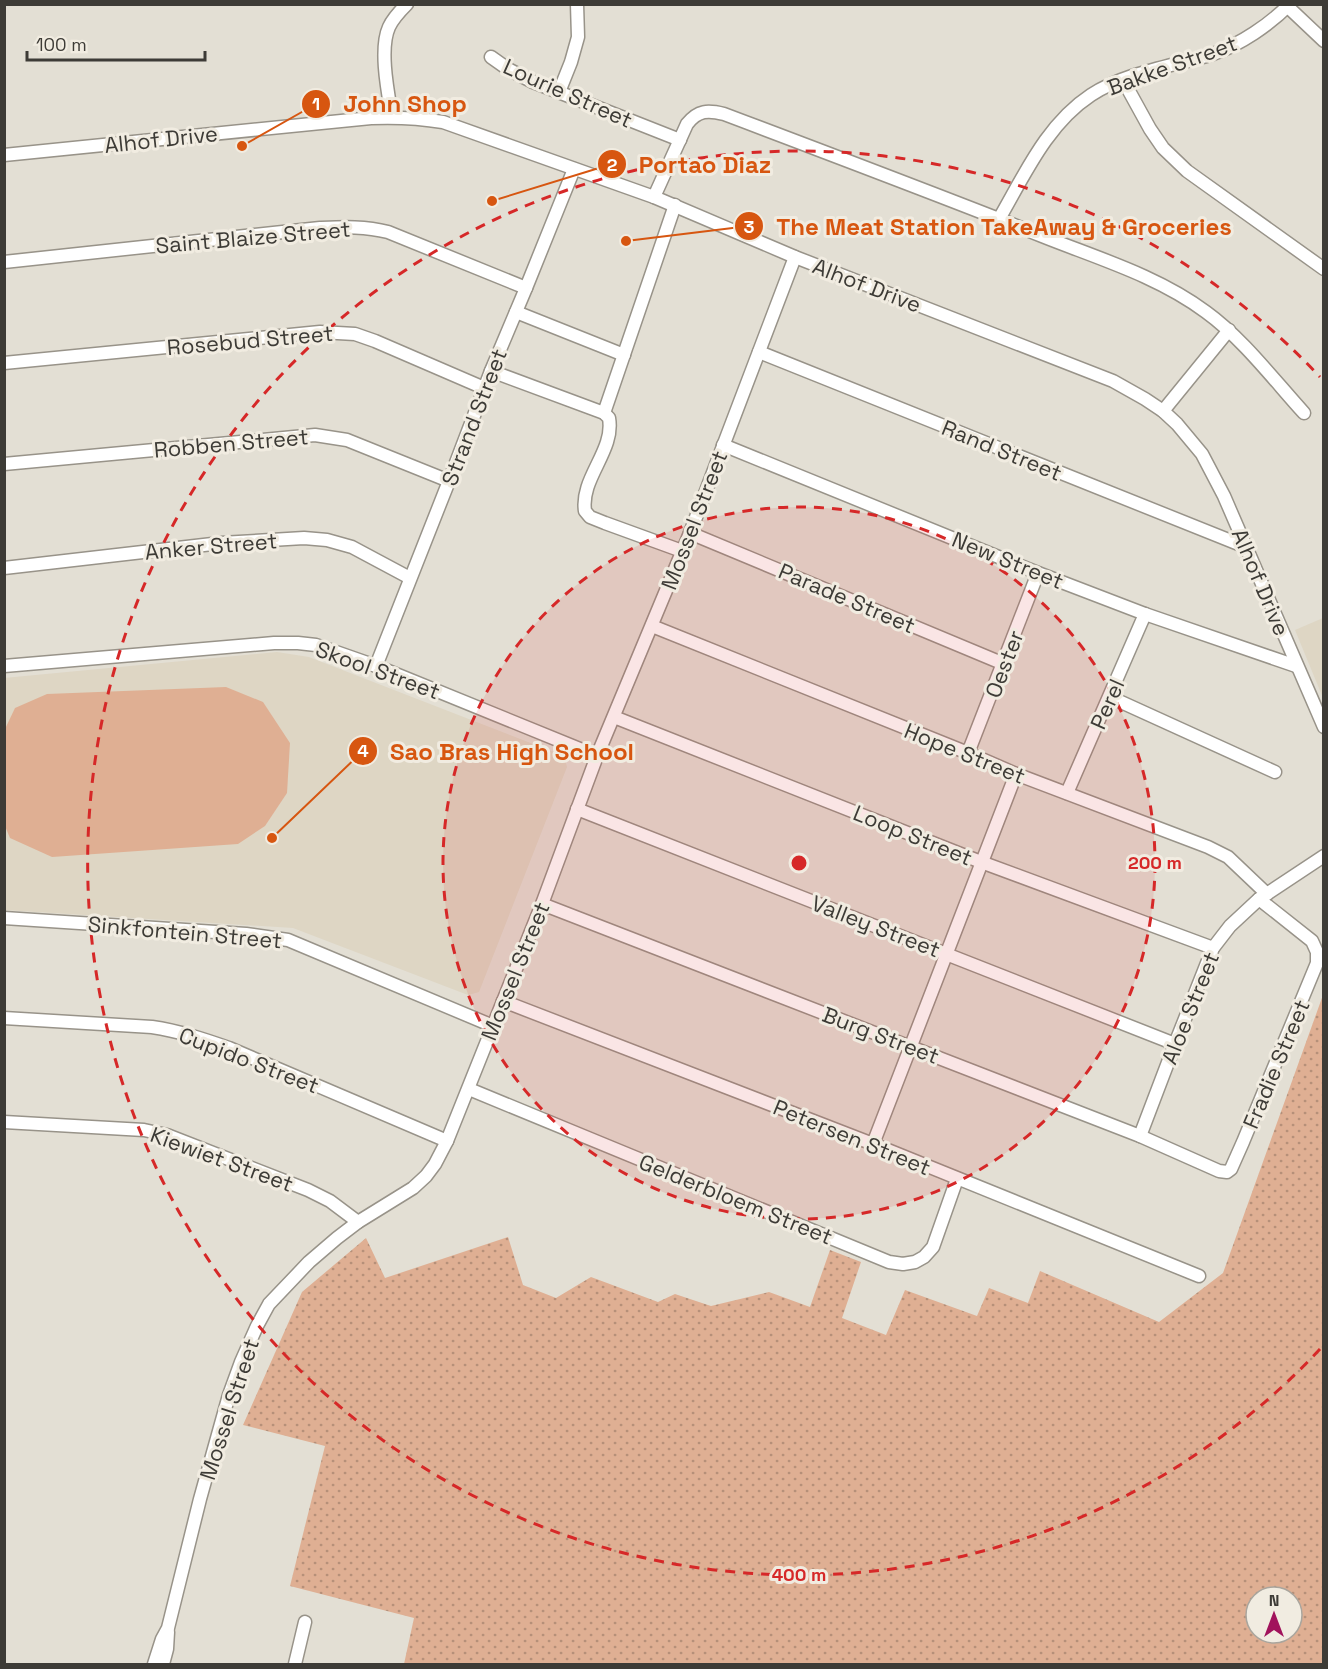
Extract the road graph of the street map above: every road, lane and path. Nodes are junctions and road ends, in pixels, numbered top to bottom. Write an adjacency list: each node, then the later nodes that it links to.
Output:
1 (407, 4): 8 (street)
2 (577, 4): 7 (street)
3 (1288, 6): 4 (street); 6 (street, Bakke Street)
4 (1323, 41)
5 (491, 57): 7 (street, Lourie Street)
6 (1123, 80): 14 (street, Bakke Street); 17 (street)
7 (559, 92): 9 (street, Lourie Street)
8 (392, 117): 10 (street, Alhof Drive); 11 (street, Alhof Drive)
9 (680, 140): 12 (street); 14 (street)
10 (4, 155)
11 (574, 169): 12 (street, Alhof Drive); 18 (street, Strand Street)
12 (654, 197): 13 (street, Alhof Drive)
13 (675, 205): 15 (street, Alhof Drive); 22 (street)
14 (999, 219): 20 (street)
15 (795, 257): 21 (street, Mossel Street); 26 (street, Alhof Drive)
16 (4, 262): 18 (street, Saint Blaize Street)
17 (1323, 269)
18 (526, 288): 19 (street, Strand Street)
19 (516, 312): 22 (street); 24 (street, Strand Street)
20 (1229, 330): 26 (street); 28 (street)
21 (759, 352): 29 (street, Mossel Street); 33 (street, Rand Street)
22 (624, 355): 27 (street)
23 (4, 363): 25 (street, Rosebud Street)
24 (491, 371): 25 (street, Strand Street); 27 (street)
25 (484, 388): 31 (street, Strand Street)
26 (1163, 411): 33 (street, Alhof Drive)
27 (604, 413): 34 (street)
28 (1304, 413)
29 (723, 445): 32 (street, Mossel Street); 36 (street, New Street)
30 (4, 464): 31 (street, Robben Street)
31 (449, 481): 37 (street, Strand Street)
32 (690, 533): 34 (street, Mossel Street); 40 (street, Parade Street)
33 (1246, 547): 43 (street, Alhof Drive)
34 (682, 551): 39 (street, Mossel Street)
35 (4, 568): 37 (street, Anker Street)
36 (1038, 573): 38 (street, New Street); 40 (street, Oester)
37 (410, 578): 42 (street, Strand Street)
38 (1146, 614): 43 (street, New Street); 44 (street, Perel)
39 (652, 626): 45 (street, Mossel Street); 47 (street, Hope Street)
40 (1004, 664): 47 (street, Oester)
41 (4, 666): 42 (street, Skool Street)
42 (376, 666): 48 (street, Skool Street)
43 (1296, 666): 46 (street, Alhof Drive)
44 (1110, 698): 49 (street); 51 (street, Perel)
45 (614, 717): 48 (street, Mossel Street); 54 (street, Loop Street)
46 (1323, 727)
47 (968, 753): 50 (street, Hope Street)
48 (597, 756): 52 (street, Mossel Street)
49 (1275, 772)
50 (1016, 774): 51 (street, Hope Street); 54 (street)
51 (1067, 793): 55 (street, Hope Street)
52 (577, 809): 56 (street, Mossel Street); 59 (street, Valley Street)
53 (1323, 856): 55 (street, Aloe Street)
54 (981, 862): 58 (street, Loop Street); 59 (street)
55 (1263, 897): 58 (street, Aloe Street); 70 (street, Fradie Street)
56 (542, 904): 60 (street, Mossel Street); 64 (street, Burg Street)
57 (4, 918): 62 (street, Sinkfontein Street)
58 (1213, 948): 63 (street, Aloe Street)
59 (948, 954): 63 (street, Valley Street); 64 (street)
60 (503, 1001): 62 (street, Mossel Street); 69 (street, Petersen Street)
61 (4, 1018): 68 (street, Cupido Street)
62 (494, 1026): 65 (street, Mossel Street)
63 (1174, 1044): 67 (street, Aloe Street)
64 (910, 1047): 67 (street, Burg Street); 69 (street)
65 (469, 1089): 68 (street, Mossel Street); 71 (street, Gelderbloem Street)
66 (4, 1122): 72 (street, Kiewiet Street)
67 (1140, 1136): 70 (street, Burg Street)
68 (447, 1141): 72 (street, Mossel Street)
69 (873, 1144): 71 (street, Petersen Street)
70 (1219, 1171)
71 (957, 1179): 73 (street, Petersen Street)
72 (358, 1222): 75 (street, Mossel Street)
73 (1199, 1276)
74 (305, 1622): 78 (street)
75 (168, 1628): 76 (street); 77 (street)
76 (154, 1665)
77 (163, 1665)
78 (295, 1665)

